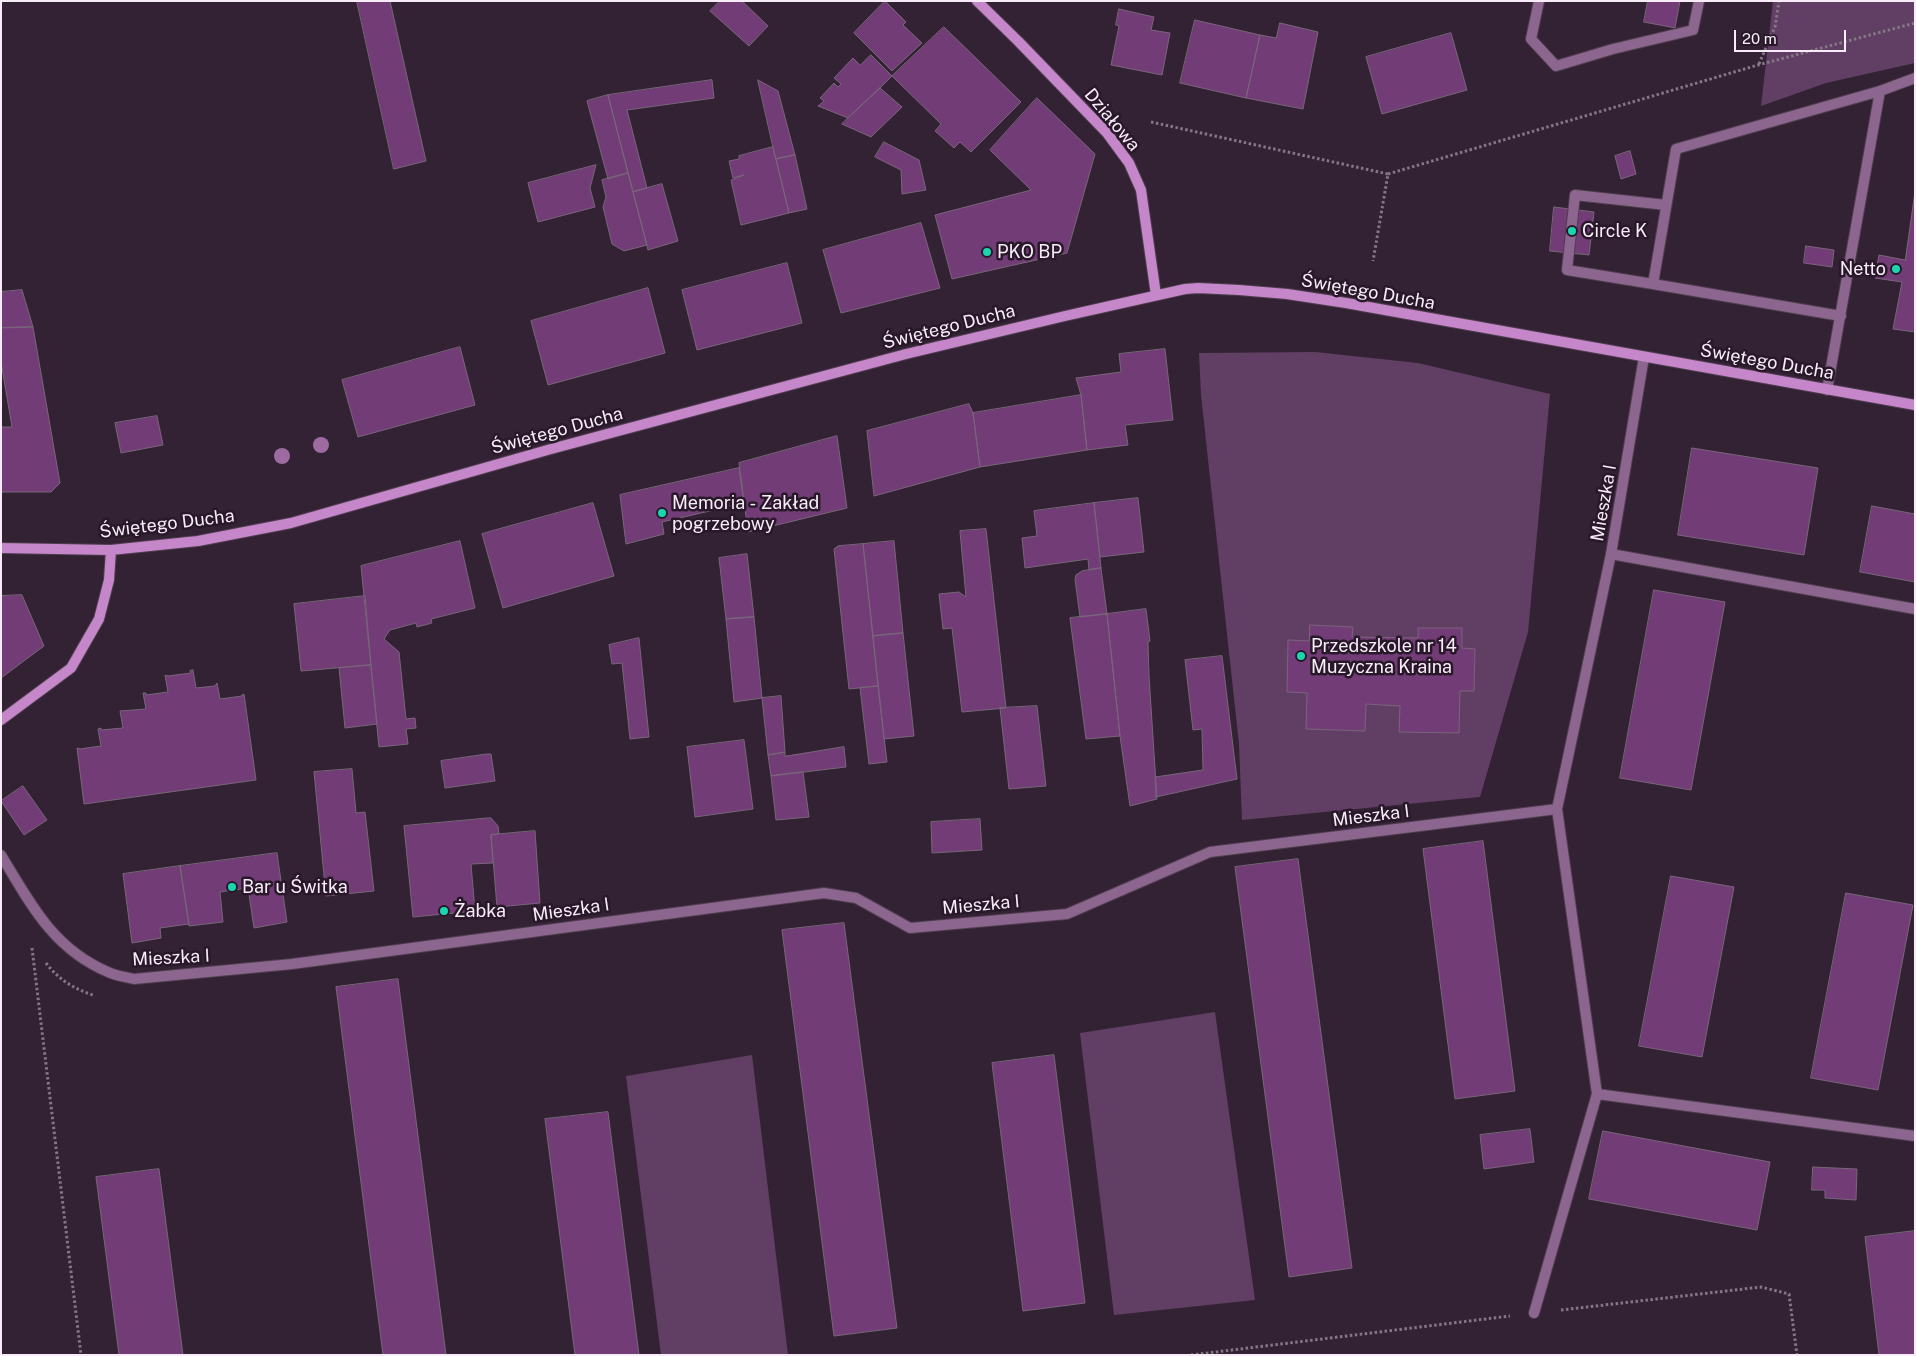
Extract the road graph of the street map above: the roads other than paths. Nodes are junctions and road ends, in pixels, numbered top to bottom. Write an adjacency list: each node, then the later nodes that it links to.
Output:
1 (977, 1): 8 (street, Działowa)
2 (1539, 1): 3 (street)
3 (1699, 1)
4 (1915, 78): 5 (street)
5 (1880, 91): 6 (street); 9 (street)
6 (1666, 205): 7 (street); 7 (street)
7 (1654, 284): 9 (street)
8 (1156, 295): 10 (street, Świętego Ducha); 14 (street, Świętego Ducha)
9 (1841, 316): 11 (street)
10 (1644, 357): 11 (street, Świętego Ducha); 15 (street, Mieszka I)
11 (1827, 390): 12 (street, Świętego Ducha)
12 (1915, 405)
13 (1, 548): 14 (street, Świętego Ducha)
14 (110, 550): 17 (street)
15 (1611, 554): 16 (street); 18 (street, Mieszka I)
16 (1915, 609)
17 (1, 720)
18 (1557, 809): 19 (street, Mieszka I); 20 (street)
19 (1, 855)
20 (1597, 1094): 21 (street); 22 (street)
21 (1915, 1136)
22 (1534, 1313)

